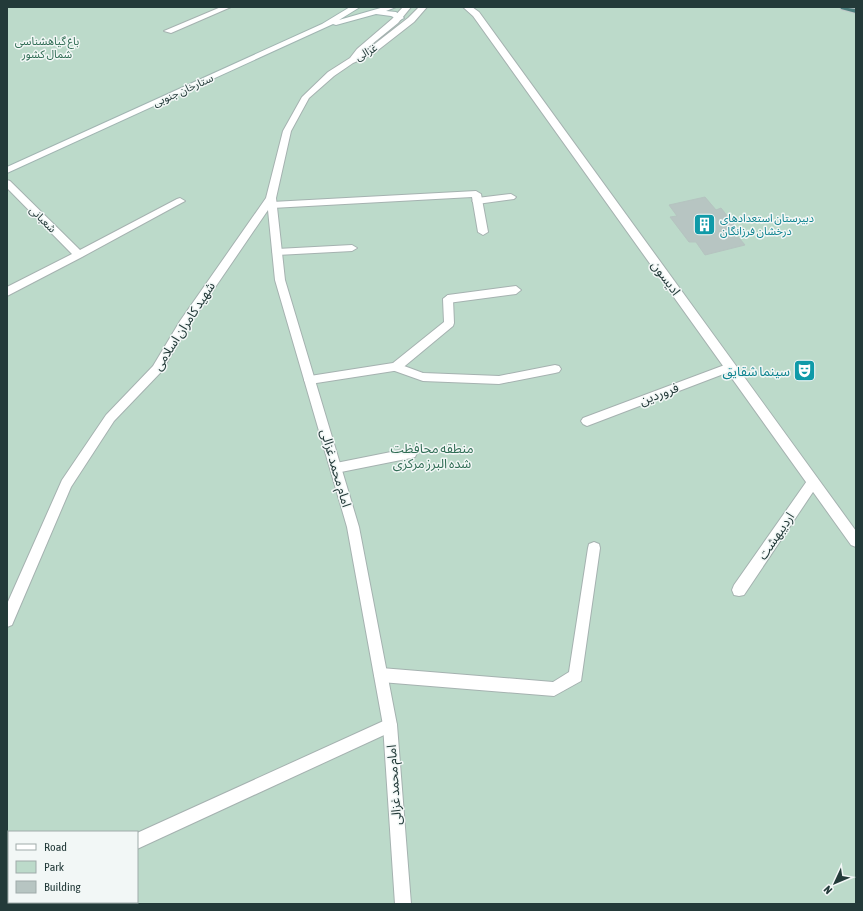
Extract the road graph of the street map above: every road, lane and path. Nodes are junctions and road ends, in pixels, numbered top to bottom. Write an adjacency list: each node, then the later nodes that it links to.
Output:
1 (227, 7): 13 (street)
2 (356, 7): 12 (street, ستارخان جنوبی)
3 (392, 7): 10 (street)
4 (407, 7): 11 (street, غزالی)
5 (424, 7): 14 (street, غزالی)
6 (467, 7): 8 (street, ادیسون)
7 (844, 7): 9 (highway)
8 (475, 11): 27 (street, ادیسون)
9 (856, 11)
10 (369, 13): 11 (street); 12 (street)
11 (400, 18): 14 (street, غزالی)
12 (325, 26): 15 (street, ستارخان جنوبی)
13 (168, 31)
14 (350, 61): 19 (street, امام محمد غزالی)
15 (7, 170)
16 (7, 183): 24 (street, شعبانی)
17 (511, 197): 20 (street)
18 (180, 201): 24 (street)
19 (272, 201): 20 (street); 23 (street, امام محمد غزالی); 38 (street, شهید کامران اسلامی)
20 (477, 201): 21 (street)
21 (483, 232)
22 (352, 248): 23 (street)
23 (277, 252): 30 (street, امام محمد غزالی)
24 (79, 255): 26 (street)
25 (516, 290): 28 (street)
26 (7, 292)
27 (730, 366): 31 (street, فروردین); 34 (street, ادیسون)
28 (396, 367): 29 (street); 30 (street)
29 (555, 369)
30 (310, 380): 33 (street, امام محمد غزالی)
31 (587, 421)
32 (411, 453): 33 (street)
33 (336, 468): 39 (street, امام محمد غزالی)
34 (813, 482): 35 (street, ادیسون); 37 (street, اردیبهشت)
35 (856, 541)
36 (594, 548): 39 (street)
37 (739, 590)
38 (7, 620)
39 (381, 675): 40 (street, امام محمد غزالی)
40 (390, 725): 41 (street); 42 (street, امام محمد غزالی)
41 (138, 841)
42 (403, 904)

